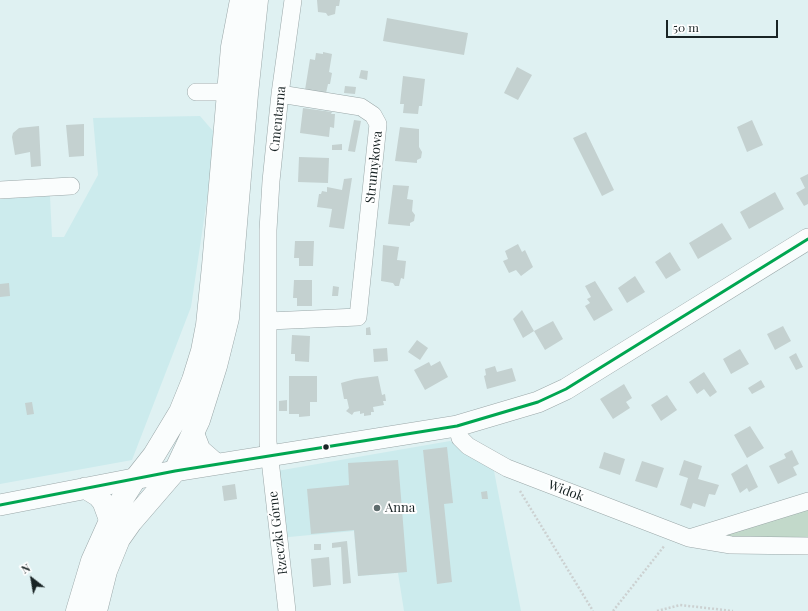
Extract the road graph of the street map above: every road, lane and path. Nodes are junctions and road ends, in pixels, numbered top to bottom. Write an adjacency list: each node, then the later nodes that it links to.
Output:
1 (241, 0): 6 (main road)
2 (257, 0): 4 (main road)
3 (293, 0): 7 (street, Cmentarna)
4 (249, 78): 6 (street); 8 (main road)
5 (196, 92): 6 (street)
6 (227, 92): 8 (street); 13 (main road)
7 (280, 94): 12 (street, Cmentarna); 12 (street, Strumykowa)
8 (245, 116): 15 (main road)
9 (71, 186): 10 (street)
10 (0, 190)
11 (808, 240): 14 (street)
12 (269, 321): 16 (street, Cmentarna)
13 (176, 419): 19 (street); 20 (main road)
14 (457, 426): 16 (street); 18 (street, Widok)
15 (194, 432): 17 (street); 19 (main road)
16 (269, 455): 17 (street); 29 (street, Rzeczki Górne)
17 (216, 464): 19 (street)
18 (506, 468): 25 (street, Widok); 30 (path)
19 (175, 471): 20 (street); 28 (main road)
20 (135, 479): 21 (street); 24 (main road)
21 (84, 488): 23 (street); 24 (street)
22 (808, 501): 25 (street)
23 (0, 505)
24 (110, 521): 27 (main road)
25 (682, 535): 26 (street, Widok); 31 (path)
26 (808, 546)
27 (77, 611)
28 (96, 611)
29 (287, 611)
30 (593, 611)
31 (613, 611)
32 (657, 611): 33 (path)
33 (733, 611)

